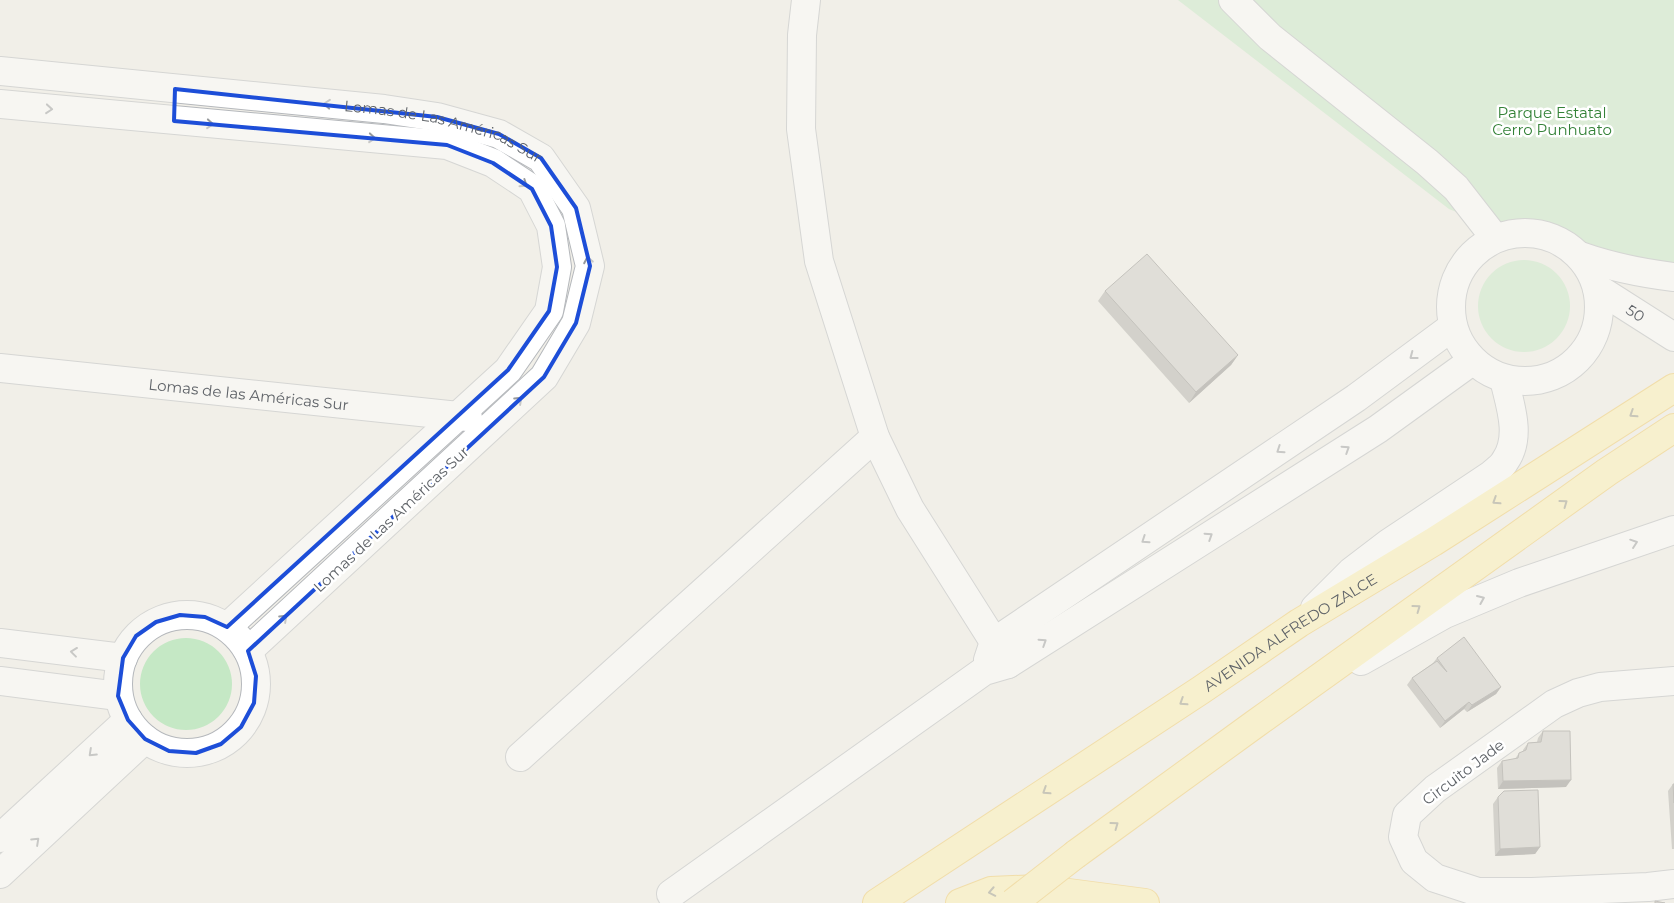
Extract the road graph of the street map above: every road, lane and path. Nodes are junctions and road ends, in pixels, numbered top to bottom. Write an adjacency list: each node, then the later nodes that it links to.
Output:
1 (806, 0): 22 (street)
2 (1233, 0): 7 (street)
3 (0, 71): 4 (street, Lomas de Las Américas Sur)
4 (175, 89): 6 (street); 19 (street, Lomas de Las Américas Sur, one-way to 4)
5 (0, 104): 6 (street, Lomas de Las Américas Sur, one-way to 6)
6 (174, 121): 18 (street, Lomas de Las Américas Sur, one-way to 18)
7 (1495, 238): 8 (street); 11 (street)
8 (1580, 256): 9 (street); 10 (street)
9 (1674, 277)
10 (1597, 288): 12 (street, 50); 15 (street)
11 (1452, 327): 13 (street); 17 (street, one-way to 17)
12 (1674, 337)
13 (1472, 361): 15 (street); 21 (street)
14 (0, 368): 18 (street, Lomas de las Américas Sur)
15 (1504, 379): 24 (street)
16 (1674, 388): 24 (main road, AVENIDA ALFREDO ZALCE, one-way to 24)
17 (1356, 398): 21 (street); 26 (street, one-way to 26)
18 (457, 416): 19 (street, Lomas de las Américas Sur); 25 (street, Lomas de Las Américas Sur)
19 (496, 421): 28 (street, Lomas de Las Américas Sur, one-way to 19)
20 (1674, 428): 34 (main road, one-way to 20)
21 (1378, 429): 30 (street, one-way to 21)
22 (875, 437): 26 (street); 35 (street)
23 (1674, 530): 34 (street, one-way to 23)
24 (1299, 623): 40 (main road, AVENIDA ALFREDO ZALCE, one-way to 40)
25 (227, 627): 28 (street); 29 (street)
26 (994, 642): 30 (street)
27 (0, 643): 29 (street, one-way to 27)
28 (248, 651): 33 (street)
29 (123, 658): 33 (street)
30 (996, 668): 39 (street)
31 (0, 681): 33 (street)
32 (1674, 681): 38 (street, Circuito Jade)
33 (130, 719): 36 (street, one-way to 36); 37 (street, one-way to 33)
34 (1255, 724): 42 (main road, one-way to 34, bridge)
35 (520, 757)
36 (0, 838)
37 (0, 874)
38 (1674, 884)
39 (671, 894)
40 (877, 903)
41 (960, 903): 43 (main road, one-way to 41)
42 (1014, 903)
43 (1144, 903)

